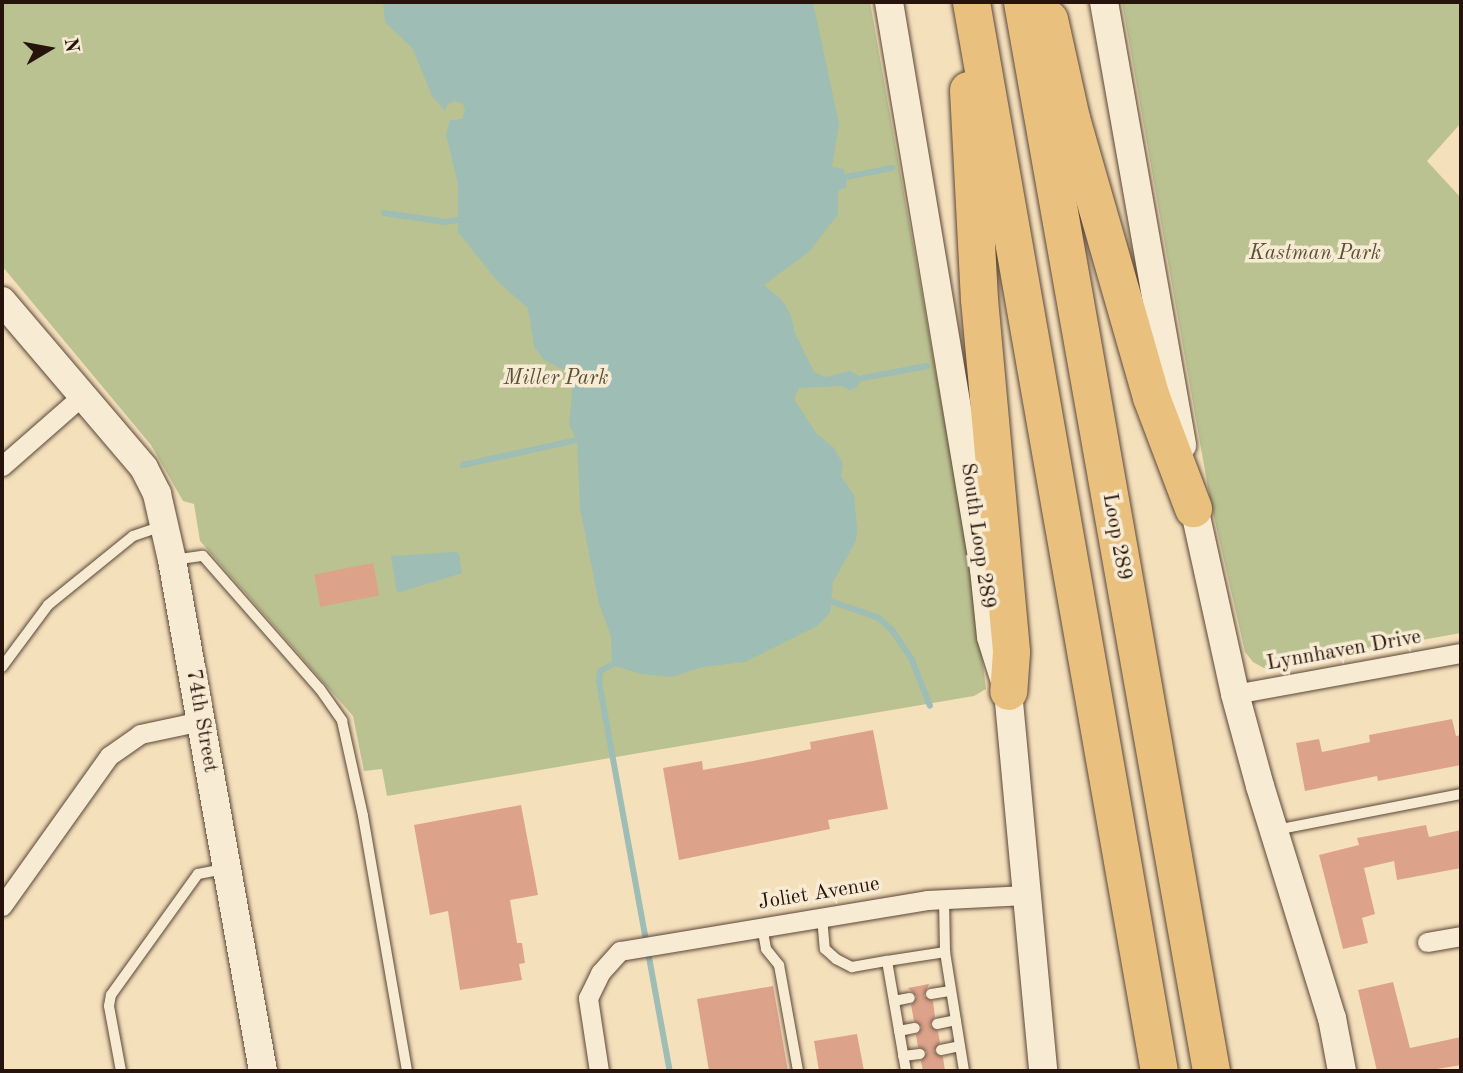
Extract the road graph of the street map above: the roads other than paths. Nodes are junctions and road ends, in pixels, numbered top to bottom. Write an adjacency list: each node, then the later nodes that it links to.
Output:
1 (888, 2): 15 (main road, South Loop 289)
2 (965, 2): 15 (highway)
3 (971, 2): 51 (highway)
4 (1022, 2): 52 (highway, Loop 289)
5 (1045, 2): 10 (highway)
6 (1104, 2): 10 (main road)
7 (2, 301): 8 (main road, 74th Street)
8 (82, 396): 9 (street); 11 (main road, 74th Street)
9 (2, 466)
10 (1193, 508): 16 (main road)
11 (166, 526): 12 (main road, 74th Street); 14 (lane)
12 (172, 560): 17 (main road, 74th Street); 45 (lane)
13 (1461, 653): 16 (street, Lynnhaven Drive)
14 (2, 667)
15 (1008, 691): 21 (main road, South Loop 289)
16 (1235, 694): 19 (main road)
17 (201, 720): 20 (main road, 74th Street); 23 (street)
18 (1461, 794): 19 (lane)
19 (1273, 830): 34 (main road)
20 (227, 868): 43 (lane); 44 (main road, 74th Street)
21 (1026, 895): 22 (street, Joliet Avenue); 50 (main road, South Loop 289)
22 (944, 899): 24 (street, Joliet Avenue); 28 (lane)
23 (2, 906)
24 (822, 917): 25 (street, Joliet Avenue); 29 (lane)
25 (762, 926): 46 (street, Joliet Avenue); 47 (lane)
26 (1461, 936): 27 (street)
27 (1427, 942)
28 (945, 952): 29 (lane); 30 (lane)
29 (887, 961): 33 (lane)
30 (951, 990): 31 (lane); 35 (lane)
31 (931, 994)
32 (909, 998): 33 (lane)
33 (894, 1001): 38 (lane)
34 (1332, 1018): 53 (main road); 54 (main road)
35 (956, 1020): 36 (lane); 39 (lane)
36 (937, 1024)
37 (915, 1028): 38 (lane)
38 (899, 1031): 42 (lane)
39 (960, 1046): 40 (lane); 49 (lane)
40 (941, 1050)
41 (920, 1054): 42 (lane)
42 (903, 1056): 48 (lane)
43 (121, 1071)
44 (263, 1071)
45 (407, 1071)
46 (599, 1071)
47 (798, 1071)
48 (906, 1071)
49 (964, 1071)
50 (1043, 1071)
51 (1159, 1071)
52 (1210, 1071)
53 (1342, 1071)
54 (1351, 1071)

